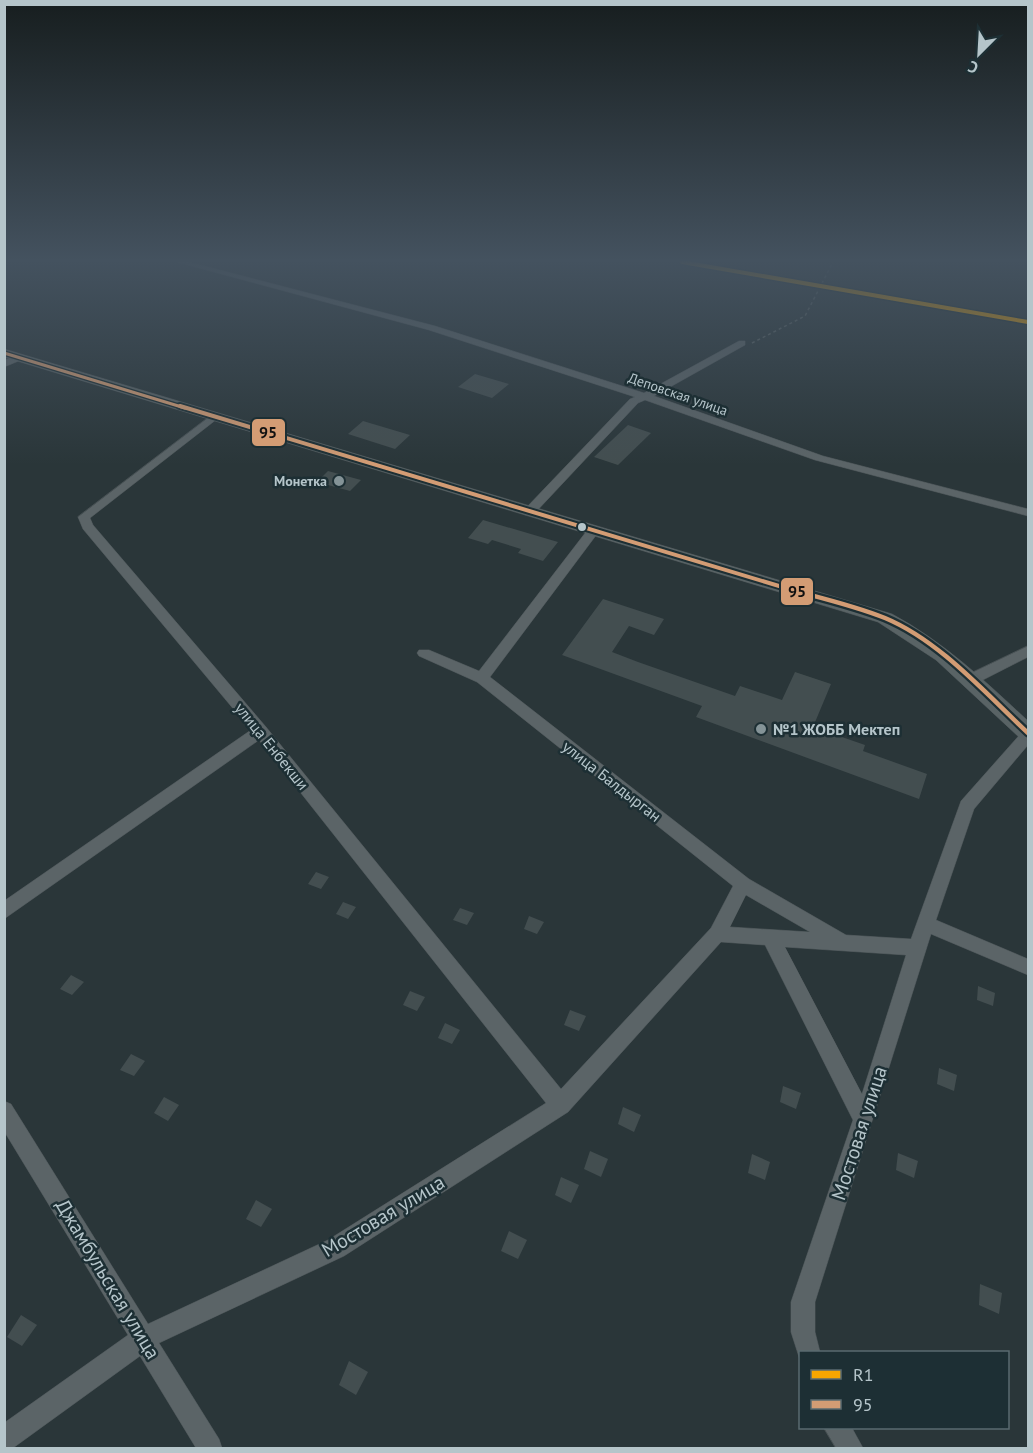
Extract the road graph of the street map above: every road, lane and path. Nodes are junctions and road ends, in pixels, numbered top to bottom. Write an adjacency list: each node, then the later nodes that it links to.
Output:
1 (438, 330): 5 (street, Деповская улица)
2 (779, 330): 3 (path)
3 (740, 344): 5 (street)
4 (9, 358): 6 (main road)
5 (644, 396): 7 (street); 8 (street, Деповская улица)
6 (213, 417): 7 (main road); 14 (street, улица Енбекши)
7 (529, 512): 9 (main road)
8 (1029, 513)
9 (593, 531): 12 (street); 13 (main road)
10 (1029, 651): 13 (street)
11 (424, 653): 12 (street, улица Балдырган)
12 (482, 678): 16 (street, улица Балдырган)
13 (970, 680): 15 (main road)
14 (261, 731): 17 (street); 24 (street, улица Енбекши)
15 (1029, 734): 18 (street, Мостовая улица)
16 (743, 884): 19 (street, Мостовая улица); 21 (street, улица Балдырган)
17 (4, 911)
18 (926, 924): 22 (street, Мостовая улица); 23 (street)
19 (717, 934): 20 (street); 24 (street, Мостовая улица)
20 (770, 938): 21 (street); 26 (street)
21 (842, 942): 22 (street)
22 (917, 948): 26 (street, Мостовая улица)
23 (1029, 967)
24 (561, 1105): 27 (street, Мостовая улица)
25 (4, 1111): 27 (street, Джамбульская улица)
26 (864, 1119): 28 (street, Мостовая улица)
27 (144, 1338): 30 (street, Мостовая улица); 31 (street, Джамбульская улица)
28 (808, 1351)
29 (838, 1429): 32 (street)
30 (4, 1439)
31 (210, 1449)
32 (851, 1449)

